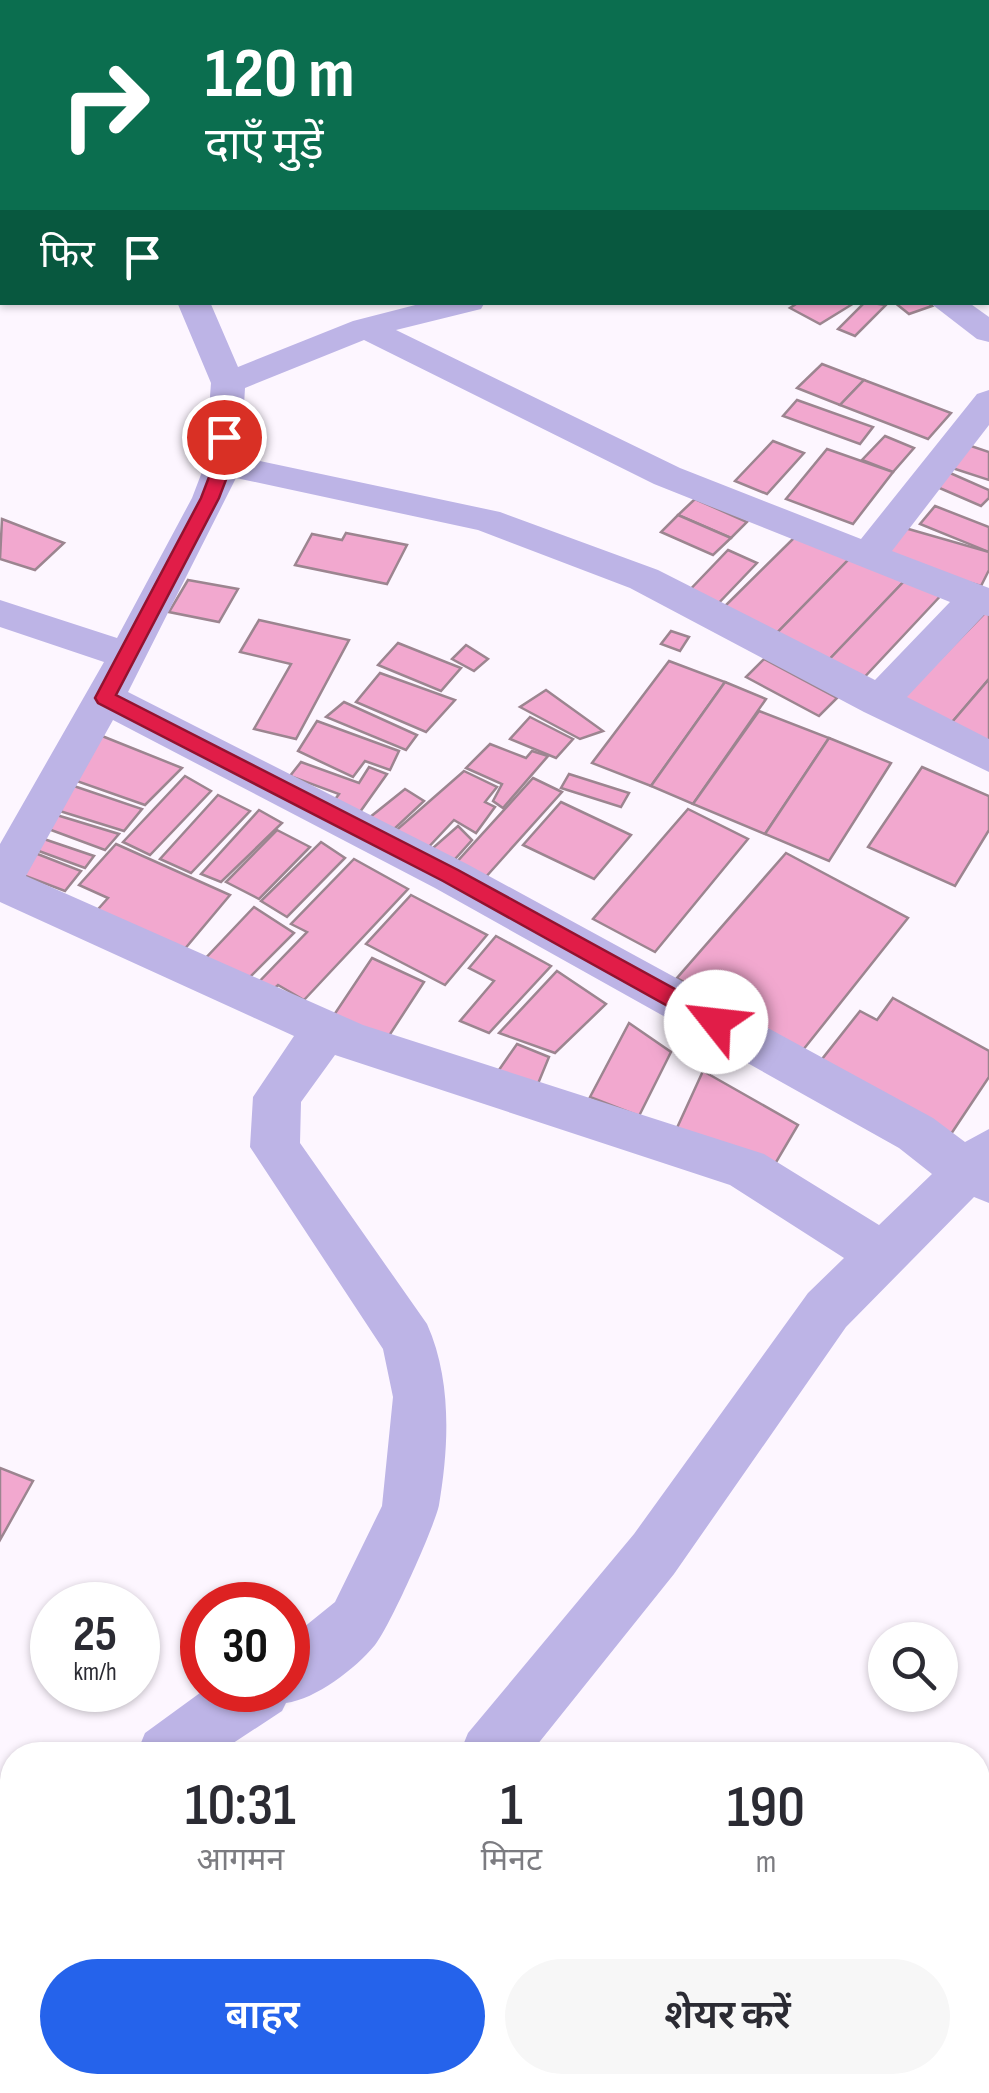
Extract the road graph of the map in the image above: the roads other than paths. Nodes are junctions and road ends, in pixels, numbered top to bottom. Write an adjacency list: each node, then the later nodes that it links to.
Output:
1 (194, 305): 6 (street)
2 (457, 305): 4 (street)
3 (949, 305): 5 (street)
4 (365, 328): 6 (street); 9 (street)
5 (989, 332)
6 (228, 383): 8 (street)
7 (989, 401): 9 (street)
8 (223, 464): 12 (street); 14 (street)
9 (870, 553): 10 (street)
10 (983, 600): 14 (street)
11 (0, 614): 12 (street)
12 (128, 656): 13 (street)
13 (105, 698): 16 (street); 18 (street)
14 (878, 702): 15 (street)
15 (989, 757)
16 (0, 883): 17 (street)
17 (326, 1030): 19 (street); 20 (street)
18 (982, 1168): 19 (street)
19 (882, 1255): 23 (street)
20 (310, 1660)
21 (224, 1712): 22 (street)
22 (183, 1742)
23 (501, 1742)

